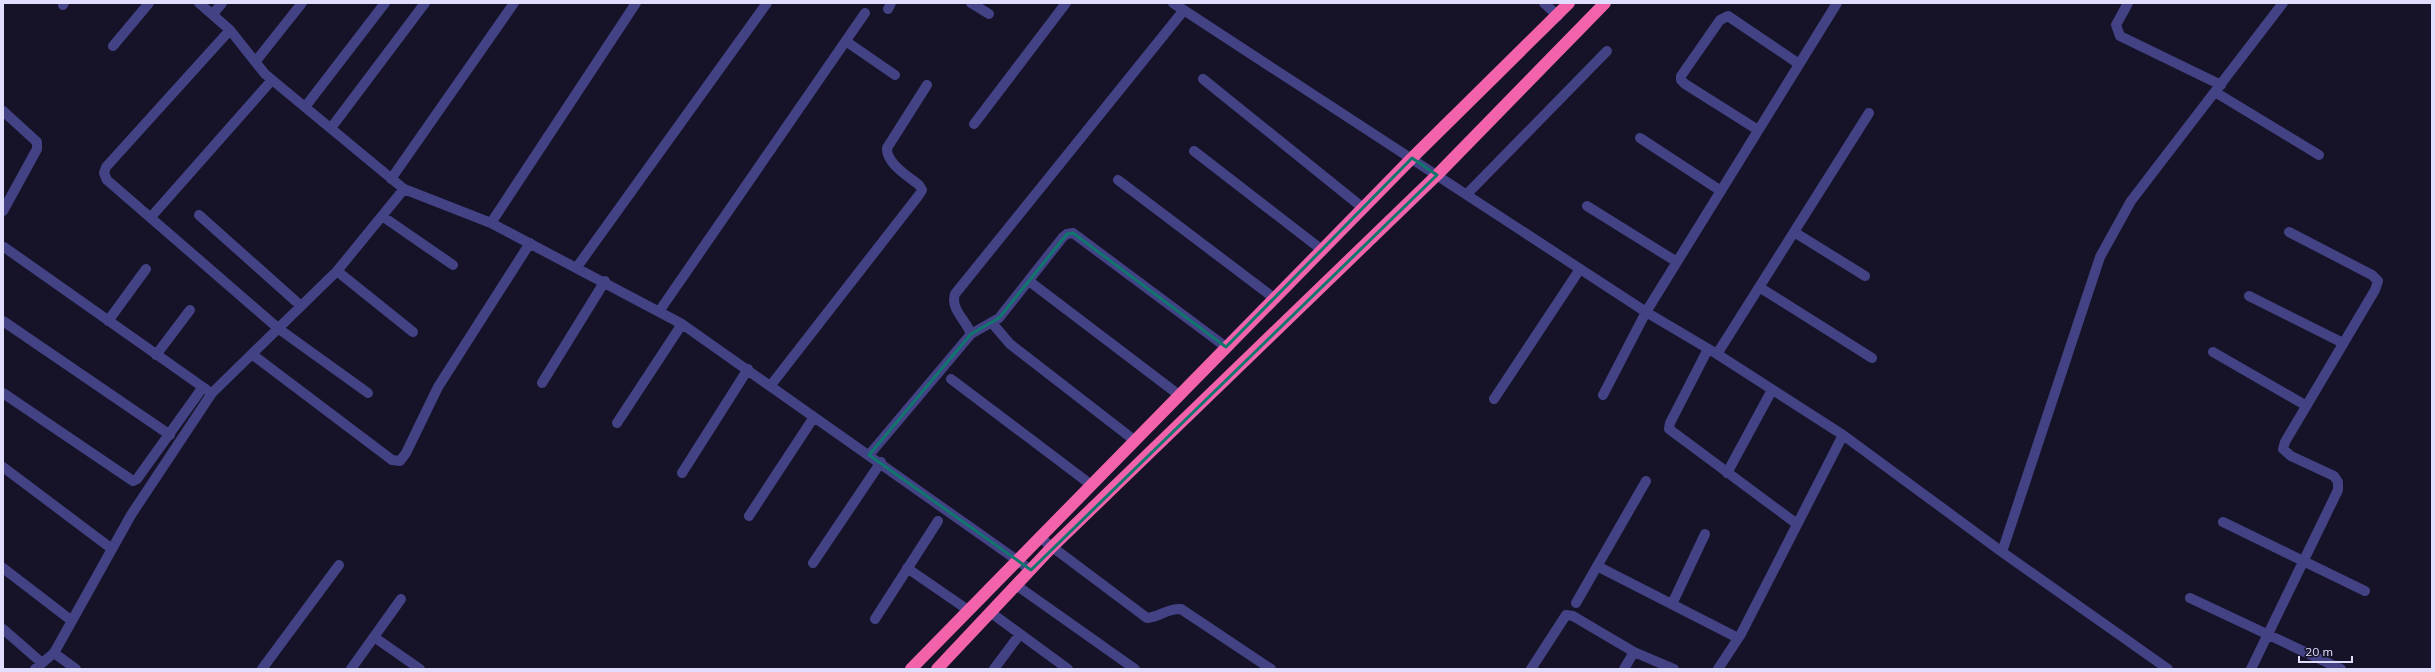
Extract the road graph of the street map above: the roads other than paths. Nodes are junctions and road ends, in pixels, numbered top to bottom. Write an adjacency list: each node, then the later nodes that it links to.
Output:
1 (148, 3): 26 (street)
2 (199, 3): 21 (street)
3 (222, 3): 21 (street)
4 (302, 3): 28 (street)
5 (385, 3): 35 (street)
6 (425, 3): 39 (street)
7 (514, 3): 46 (street)
8 (636, 3): 57 (street)
9 (767, 3): 65 (street)
10 (971, 3): 22 (street)
11 (1066, 3): 38 (street)
12 (1173, 3): 19 (street)
13 (1544, 3): 23 (street)
14 (1569, 3): 23 (highway)
15 (1605, 3): 45 (highway)
16 (1837, 3): 29 (street)
17 (2128, 3): 34 (street)
18 (2284, 3): 34 (street)
19 (1184, 10): 44 (street); 85 (street)
20 (865, 13): 25 (street)
21 (213, 14): 24 (street)
22 (989, 14)
23 (1558, 16): 44 (highway)
24 (230, 30): 28 (street); 56 (street)
25 (847, 42): 30 (street); 77 (street)
26 (113, 46)
27 (1607, 51): 50 (street)
28 (256, 61): 32 (street)
29 (1799, 64): 40 (street); 40 (street)
30 (895, 75)
31 (1203, 78): 52 (street)
32 (272, 80): 35 (street); 56 (street)
33 (927, 85): 96 (street)
34 (2218, 88): 43 (street); 126 (street)
35 (305, 107): 39 (street)
36 (3, 111): 53 (street)
37 (1870, 113): 58 (street)
38 (974, 124)
39 (331, 128): 46 (street)
40 (1758, 130): 49 (street)
41 (1640, 138): 49 (street)
42 (1194, 151): 62 (street)
43 (2319, 155)
44 (1412, 158): 45 (street); 52 (highway)
45 (1437, 175): 50 (street); 124 (highway)
46 (391, 179): 48 (street)
47 (1118, 180): 74 (street)
48 (404, 189): 55 (street); 57 (street)
49 (1721, 191): 63 (street)
50 (1467, 194): 67 (street)
51 (1587, 206): 63 (street)
52 (1363, 208): 62 (highway)
53 (3, 211)
54 (199, 215): 75 (street)
55 (382, 216): 64 (street); 68 (street)
56 (151, 217): 83 (street)
57 (491, 224): 60 (street)
58 (1794, 232): 69 (street); 72 (street)
59 (2289, 232): 86 (street)
60 (530, 244): 65 (street); 91 (street)
61 (4, 247): 80 (street)
62 (1322, 250): 74 (highway)
63 (1677, 262): 78 (street)
64 (454, 265)
65 (577, 267): 70 (street)
66 (146, 268): 80 (street)
67 (1580, 269): 78 (street); 104 (street)
68 (337, 271): 75 (street); 84 (street)
69 (1865, 276)
70 (605, 281): 77 (street); 95 (street)
71 (1028, 281): 81 (street); 87 (street); 102 (street)
72 (1759, 287): 88 (street); 92 (street)
73 (2249, 296): 86 (street)
74 (1274, 298): 87 (highway)
75 (302, 306): 83 (street)
76 (190, 310): 90 (street)
77 (660, 310): 82 (street)
78 (1646, 312): 88 (street); 103 (street)
79 (3, 321): 108 (street)
80 (108, 321): 90 (street)
81 (992, 323): 85 (street); 110 (street)
82 (682, 324): 93 (street); 107 (street)
83 (279, 329): 91 (street); 101 (street)
84 (413, 332)
85 (971, 334): 111 (street)
86 (2343, 343): 105 (street)
87 (1226, 347): 102 (highway)
88 (1713, 352): 98 (street); 115 (street)
89 (2213, 352): 105 (street)
90 (156, 355): 97 (street)
91 (253, 355): 100 (street)
92 (1872, 358)
93 (748, 369): 96 (street); 114 (street)
94 (951, 379): 117 (street)
95 (542, 383)
96 (771, 385): 106 (street)
97 (203, 387): 100 (street); 108 (street)
98 (1772, 390): 109 (street); 115 (street)
99 (3, 393): 108 (street)
100 (212, 393): 125 (street)
101 (368, 393)
102 (1179, 395): 110 (highway)
103 (1603, 395)
104 (1494, 399)
105 (2305, 405): 128 (street)
106 (814, 417): 111 (street); 118 (street)
107 (617, 423)
108 (170, 434)
109 (1843, 435): 121 (street); 126 (street)
110 (1134, 440): 117 (highway)
111 (869, 455): 112 (street)
112 (881, 462): 127 (street); 129 (street)
113 (3, 467): 125 (street)
114 (682, 473)
115 (1727, 473): 121 (street)
116 (1646, 481): 131 (street)
117 (1090, 484): 123 (highway)
118 (749, 516)
119 (938, 521): 133 (street)
120 (2223, 522): 128 (street)
121 (1797, 524): 149 (street)
122 (1705, 534): 140 (street)
123 (1038, 537): 124 (street); 127 (highway)
124 (1051, 548): 134 (highway); 162 (street)
125 (112, 550): 144 (street)
126 (2002, 552): 167 (street)
127 (1018, 558): 134 (street); 141 (highway)
128 (2304, 560): 136 (street); 147 (street)
129 (813, 563)
130 (339, 565): 155 (street)
131 (1598, 566): 139 (street); 140 (street)
132 (3, 568): 144 (street)
133 (907, 568): 141 (street); 143 (street)
134 (1031, 570): 135 (highway)
135 (1016, 585): 142 (highway); 161 (street)
136 (2365, 591)
137 (2190, 598): 147 (street)
138 (401, 599): 148 (street)
139 (1576, 603)
140 (1672, 604): 149 (street)
141 (968, 610): 158 (highway)
142 (990, 612): 146 (street); 159 (highway)
143 (874, 619)
144 (72, 621): 151 (street)
145 (3, 630): 152 (street)
146 (1020, 634): 153 (street); 160 (street)
147 (2267, 635): 168 (street); 169 (street)
148 (374, 637): 156 (street); 157 (street)
149 (1738, 638): 166 (street)
150 (1634, 652): 163 (street); 164 (street); 165 (street)
151 (54, 653): 152 (street); 154 (street)
152 (38, 666)
153 (1062, 667)
154 (76, 669)
155 (262, 669)
156 (351, 669)
157 (420, 669)
158 (911, 669)
159 (937, 669)
160 (994, 669)
161 (1136, 669)
162 (1271, 669)
163 (1531, 669)
164 (1624, 669)
165 (1674, 669)
166 (1718, 669)
167 (2168, 669)
168 (2251, 669)
169 (2341, 669)

